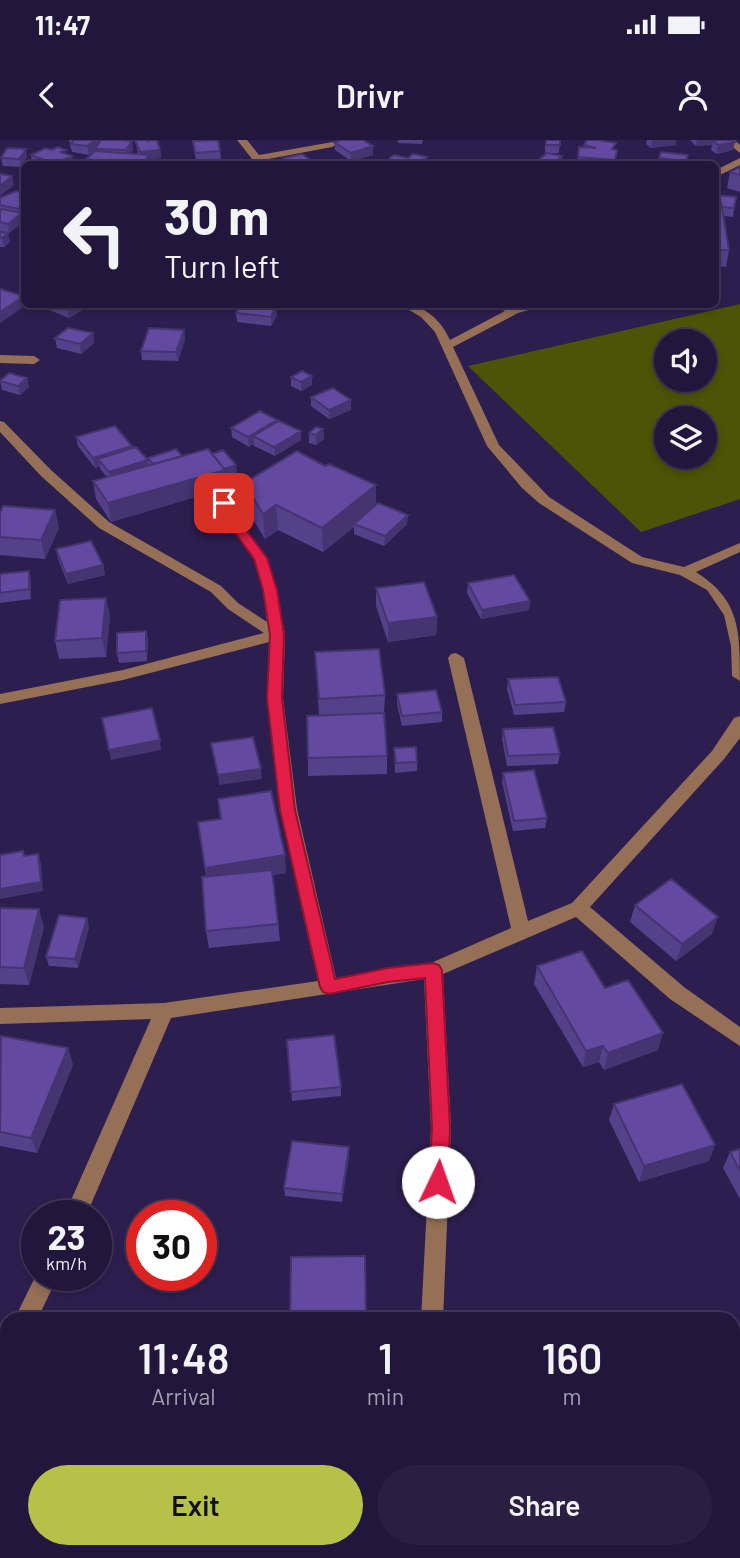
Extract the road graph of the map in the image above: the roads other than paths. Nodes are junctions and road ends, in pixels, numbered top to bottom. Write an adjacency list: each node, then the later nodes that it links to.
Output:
1 (242, 140): 5 (street)
2 (339, 140): 5 (street)
3 (729, 140): 4 (street)
4 (740, 150)
5 (259, 161)
6 (740, 162): 7 (street)
7 (719, 172)
8 (411, 308): 12 (street)
9 (509, 308): 11 (street)
10 (526, 308): 11 (street)
11 (516, 310): 12 (street)
12 (447, 346): 18 (street)
13 (0, 359): 14 (street)
14 (34, 360)
15 (0, 425): 19 (street)
16 (247, 485): 19 (street)
17 (740, 547): 18 (street)
18 (685, 572): 21 (street)
19 (277, 635): 22 (street); 27 (street)
20 (456, 658): 25 (street)
21 (740, 676)
22 (0, 699)
23 (738, 731): 24 (street)
24 (578, 908): 25 (street); 30 (street)
25 (522, 934): 26 (street)
26 (433, 970): 27 (street); 34 (street)
27 (329, 987): 28 (street)
28 (164, 1011): 29 (street); 31 (street)
29 (0, 1016)
30 (740, 1038)
31 (82, 1200)
32 (40, 1291): 33 (street)
33 (29, 1312)
34 (432, 1312)

